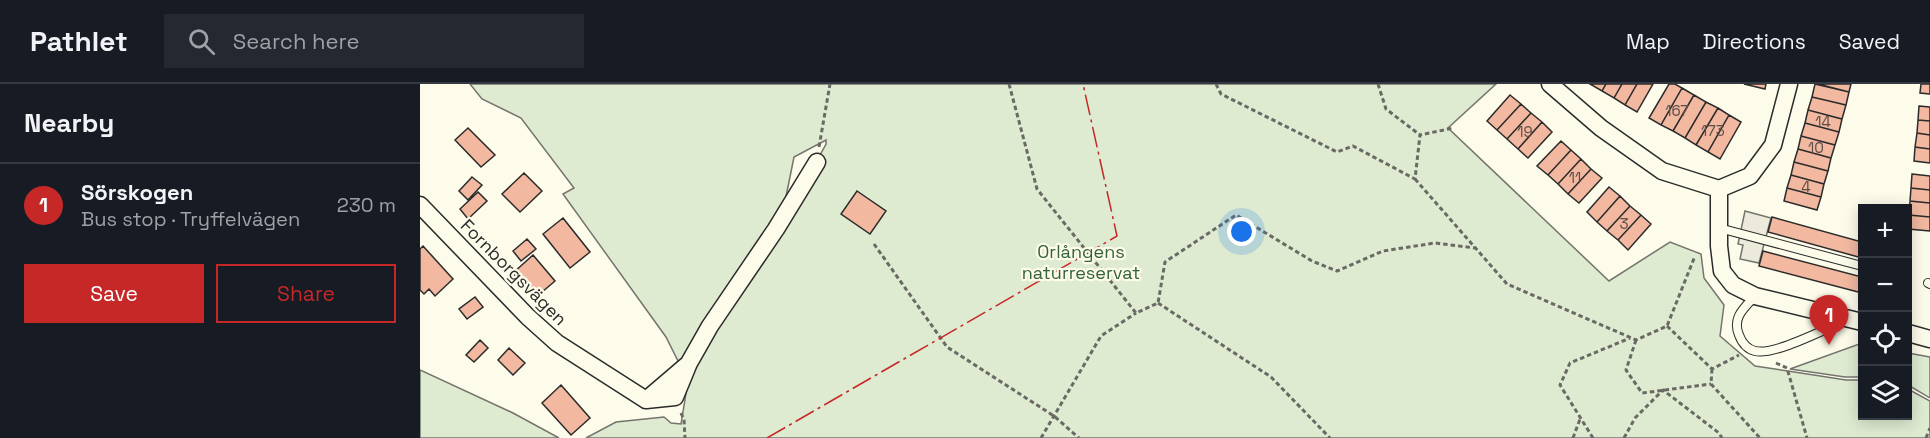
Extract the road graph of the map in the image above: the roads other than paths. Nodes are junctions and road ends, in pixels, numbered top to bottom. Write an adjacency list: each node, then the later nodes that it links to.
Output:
1 (1550, 84): 4 (street)
2 (1789, 84): 4 (street)
3 (817, 162): 12 (street)
4 (1719, 189): 6 (street)
5 (420, 205): 13 (street, Fornborgsvägen)
6 (1719, 228): 7 (lane); 8 (street)
7 (1858, 265)
8 (1755, 296): 9 (street); 9 (lane)
9 (1856, 320)
10 (1912, 334): 11 (street)
11 (1930, 339)
12 (689, 363): 13 (street); 13 (street)
13 (646, 400)

